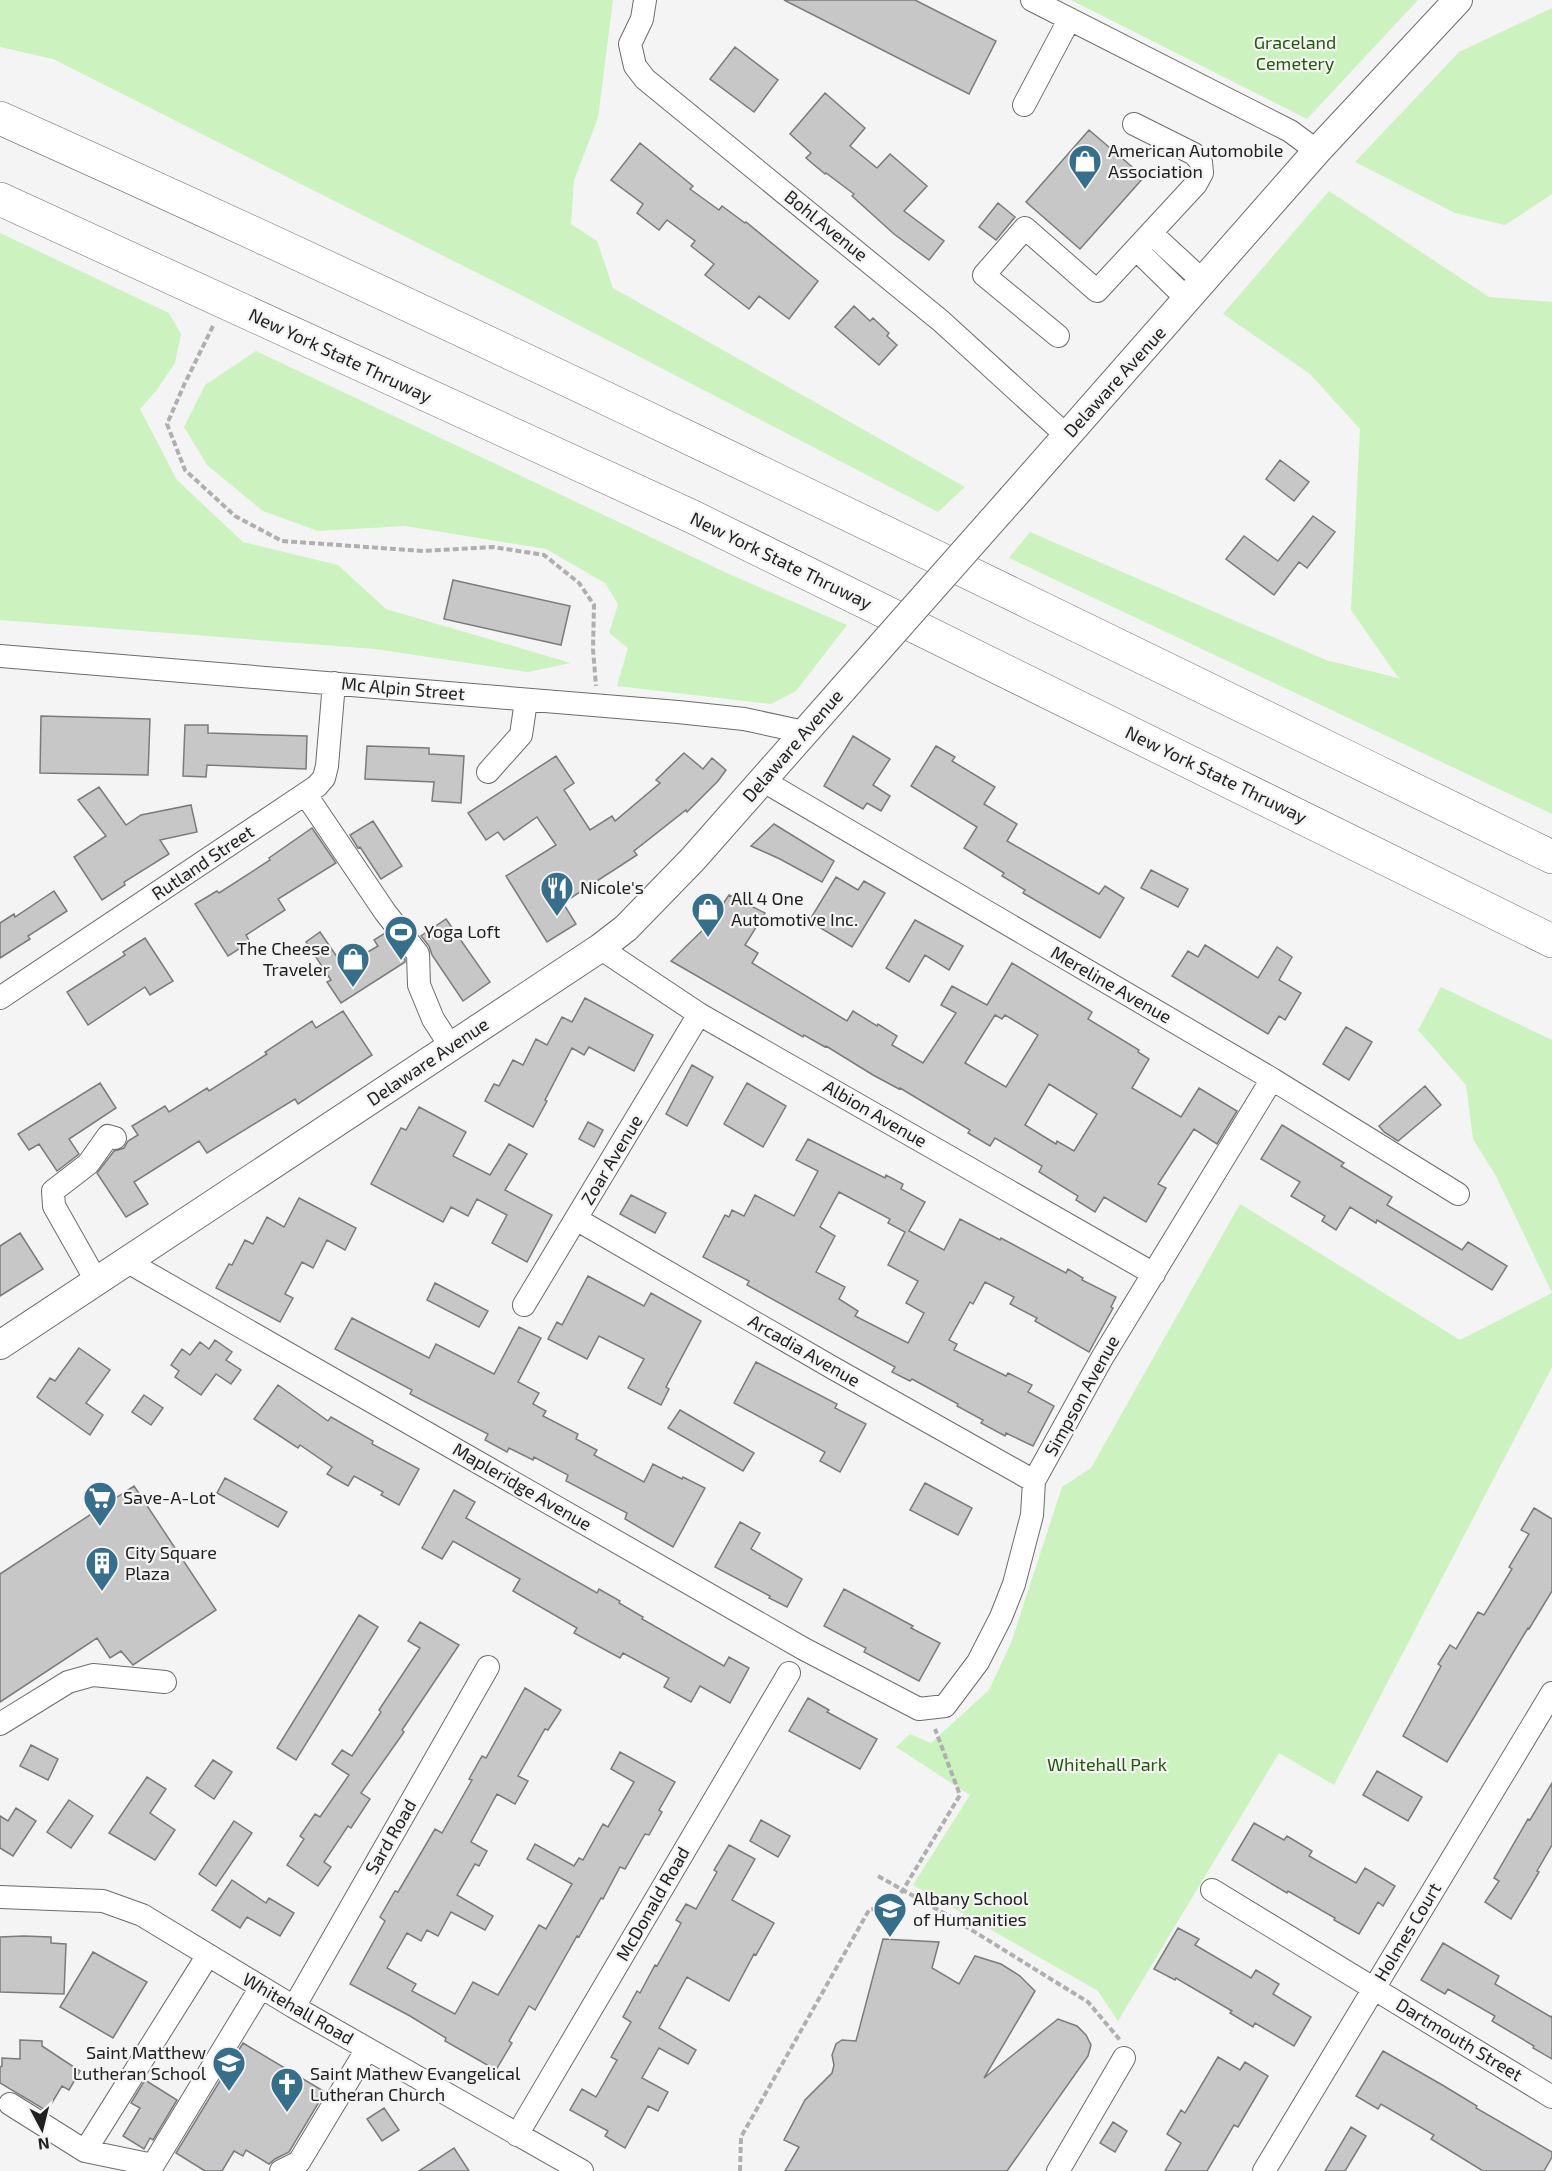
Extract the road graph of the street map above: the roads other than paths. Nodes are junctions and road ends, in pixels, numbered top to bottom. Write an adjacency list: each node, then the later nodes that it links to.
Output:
1 (645, 0): 13 (street, Bohl Avenue)
2 (1032, 0): 4 (street)
3 (1458, 0): 8 (main road, Delaware Avenue)
4 (1070, 20): 5 (street); 8 (street)
5 (1024, 105)
6 (0, 118): 21 (highway)
7 (1134, 123): 10 (street)
8 (1317, 151): 11 (main road, Delaware Avenue)
9 (0, 199): 22 (highway, New York State Thruway)
10 (1144, 241): 11 (street); 12 (street)
11 (1196, 291): 13 (main road, Delaware Avenue)
12 (1058, 336)
13 (1067, 436): 17 (main road, Delaware Avenue, bridge)
14 (0, 656): 15 (street, Mc Alpin Street)
15 (334, 683): 16 (street, Mc Alpin Street); 20 (street, Rutland Street)
16 (526, 700): 17 (street, Mc Alpin Street); 18 (street)
17 (804, 732): 19 (main road, Delaware Avenue)
18 (488, 772)
19 (762, 780): 23 (main road, Delaware Avenue); 27 (street, Mereline Avenue)
20 (306, 795): 24 (street, Rutland Street); 26 (street)
21 (1552, 857)
22 (1552, 941)
23 (600, 948): 25 (street, Albion Avenue); 26 (main road, Delaware Avenue)
24 (0, 998)
25 (699, 1014): 30 (street, Zoar Avenue); 32 (street, Albion Avenue)
26 (451, 1047): 31 (main road, Delaware Avenue)
27 (1272, 1079): 29 (street, Mereline Avenue); 32 (street, Simpson Avenue)
28 (115, 1138): 33 (street)
29 (1458, 1194)
30 (576, 1219): 34 (street, Zoar Avenue); 36 (street, Arcadia Avenue)
31 (128, 1262): 33 (main road, Delaware Avenue); 41 (street, Mapleridge Avenue)
32 (1154, 1274): 36 (street, Simpson Avenue)
33 (97, 1282): 35 (main road, Delaware Avenue)
34 (524, 1305)
35 (0, 1345)
36 (1034, 1481): 41 (street, Simpson Avenue)
37 (488, 1667): 48 (street, Sard Road)
38 (789, 1673): 53 (street, McDonald Road)
39 (165, 1682): 42 (street)
40 (1552, 1693): 47 (street, Holmes Court)
41 (923, 1709)
42 (0, 1724)
43 (1212, 1890): 47 (street, Dartmouth Street)
44 (0, 1897): 45 (street, Whitehall Road)
45 (208, 1955): 46 (street, Whitehall Road); 54 (street)
46 (261, 1987): 48 (street, Whitehall Road); 55 (street)
47 (1374, 1989): 51 (street, Dartmouth Street); 59 (street, Holmes Court)
48 (294, 2007): 49 (street, Whitehall Road)
49 (367, 2049): 53 (street, Whitehall Road); 57 (street)
50 (1124, 2058): 58 (street)
51 (1552, 2097)
52 (10, 2104): 54 (street)
53 (517, 2135): 56 (street, Whitehall Road)
54 (85, 2151): 55 (street)
55 (161, 2168)
56 (569, 2169)
57 (281, 2171)
58 (1058, 2171)
59 (1264, 2171)

